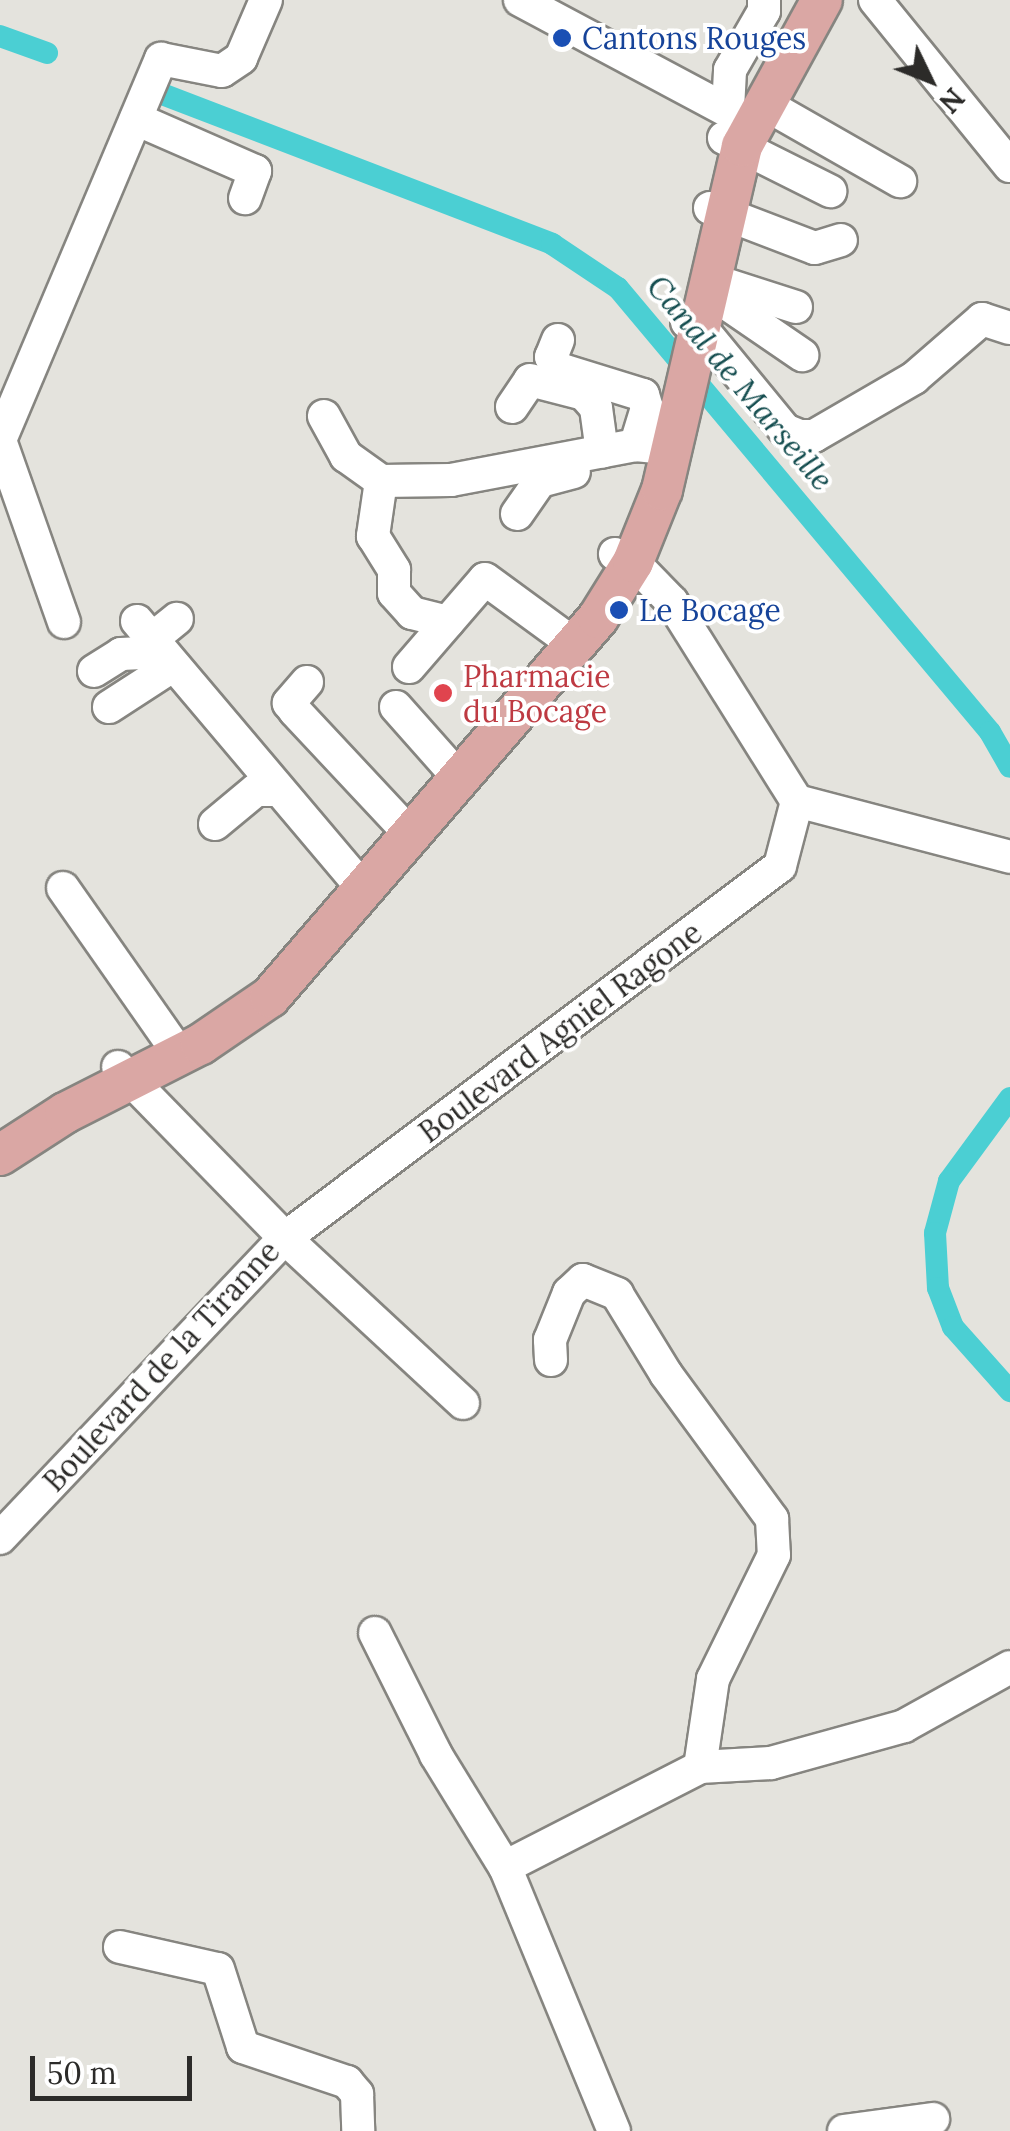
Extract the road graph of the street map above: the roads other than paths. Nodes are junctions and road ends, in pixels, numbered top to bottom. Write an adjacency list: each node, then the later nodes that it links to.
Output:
1 (266, 0): 7 (street)
2 (520, 0): 8 (street)
3 (764, 0): 8 (street)
4 (801, 0): 8 (main road)
5 (822, 0): 8 (main road)
6 (874, 0): 9 (street)
7 (136, 119): 12 (street); 27 (street)
8 (740, 123): 10 (street); 11 (street); 13 (main road)
9 (1010, 166)
10 (900, 181)
11 (830, 191)
12 (245, 198)
13 (719, 211): 14 (street); 17 (main road)
14 (840, 240)
15 (796, 307): 17 (street)
16 (1010, 328): 17 (street)
17 (694, 333): 19 (street); 23 (main road)
18 (558, 340): 23 (street)
19 (802, 354)
20 (512, 407): 22 (street)
21 (324, 416): 24 (street)
22 (602, 452): 23 (street); 24 (street)
23 (657, 454): 25 (street); 26 (main road)
24 (381, 481): 28 (street)
25 (517, 514)
26 (624, 558): 30 (main road); 38 (street)
27 (64, 622)
28 (448, 622): 30 (street); 31 (street)
29 (160, 640): 32 (street); 34 (street); 37 (street)
30 (571, 642): 36 (main road)
31 (409, 666)
32 (94, 671)
33 (308, 682): 40 (street)
34 (108, 707)
35 (396, 707): 36 (street)
36 (460, 779): 40 (main road)
37 (278, 790): 39 (street); 43 (street)
38 (797, 802): 41 (street); 48 (street, Boulevard Agniel Ragone)
39 (215, 824)
40 (412, 836): 43 (main road)
41 (1010, 857)
42 (62, 888): 44 (street)
43 (354, 902): 44 (main road)
44 (175, 1048): 45 (main road)
45 (124, 1073): 46 (main road); 47 (main road); 48 (street, Boulevard de la Tiranne)
46 (0, 1134)
47 (0, 1155)
48 (285, 1238): 50 (street); 51 (street, Boulevard de la Tiranne)
49 (551, 1360): 54 (street)
50 (464, 1403)
51 (0, 1538)
52 (376, 1633): 55 (street)
53 (1010, 1668): 54 (street)
54 (700, 1767): 55 (street)
55 (504, 1867): 59 (street)
56 (120, 1947): 58 (street)
57 (933, 2118): 60 (street)
58 (358, 2131)
59 (614, 2131)
60 (844, 2131)

